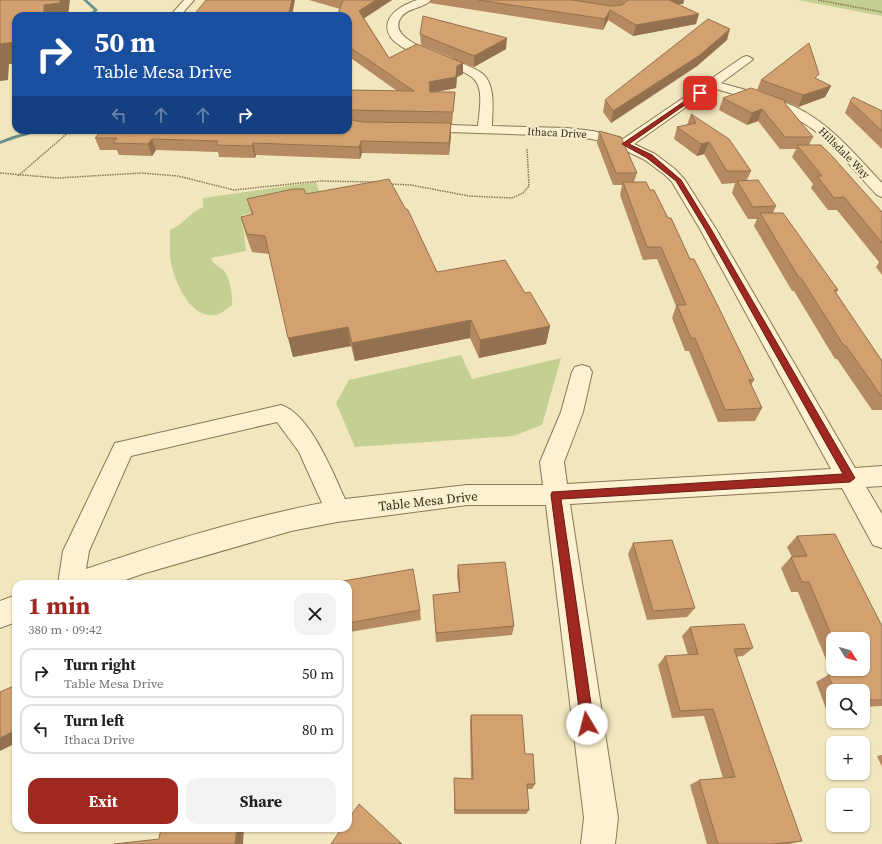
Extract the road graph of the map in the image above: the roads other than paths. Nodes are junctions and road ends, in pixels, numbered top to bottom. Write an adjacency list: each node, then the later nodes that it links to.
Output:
1 (189, 0): 3 (street)
2 (426, 0): 7 (street)
3 (178, 12)
4 (747, 59): 5 (street)
5 (712, 84): 8 (street); 9 (street, Hillsdale Way)
6 (409, 128): 7 (street, Ithaca Drive)
7 (485, 129): 8 (street, Ithaca Drive)
8 (625, 144): 12 (street, Ithaca Drive)
9 (882, 192)
10 (582, 372): 13 (street)
11 (882, 476): 12 (street, Table Mesa Drive)
12 (850, 478): 13 (street, Table Mesa Drive); 15 (street, Ithaca Drive)
13 (556, 495): 14 (street, Table Mesa Drive); 20 (street)
14 (337, 511): 16 (street); 17 (street, Table Mesa Drive)
15 (882, 537)
16 (72, 580)
17 (91, 580)
18 (12, 610): 19 (street)
19 (0, 615)
20 (598, 844)

